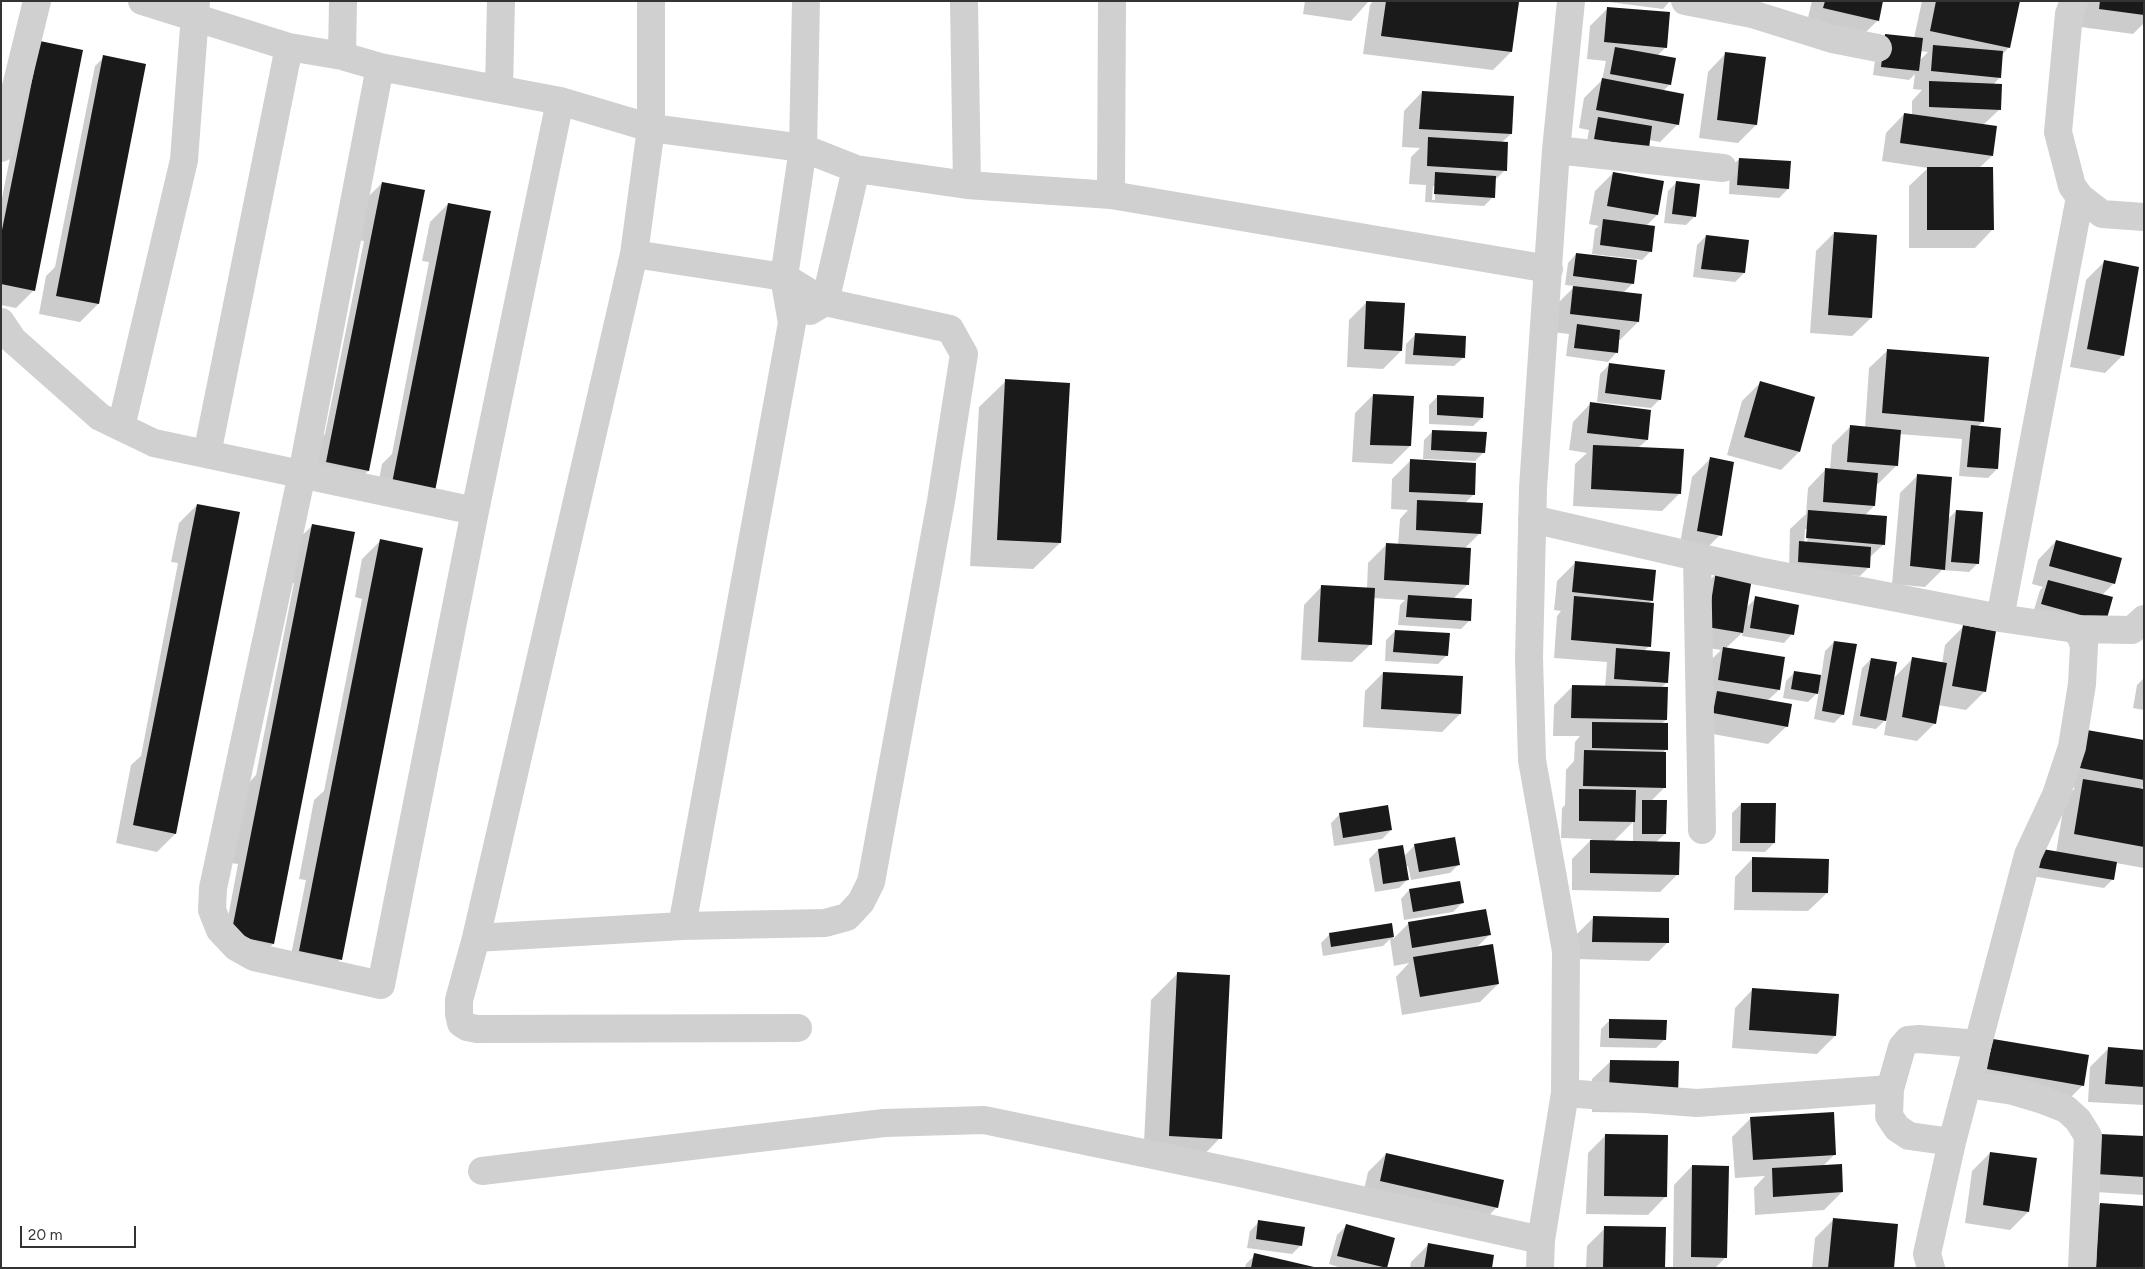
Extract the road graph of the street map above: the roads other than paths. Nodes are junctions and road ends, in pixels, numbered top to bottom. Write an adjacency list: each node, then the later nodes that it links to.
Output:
1 (37, 1): 20 (street)
2 (142, 1): 12 (street)
3 (343, 1): 15 (street)
4 (501, 1): 17 (street)
5 (652, 1): 19 (street)
6 (806, 1): 21 (street)
7 (964, 1): 25 (street)
8 (1112, 1): 26 (street)
9 (1571, 1): 22 (street)
10 (1686, 1): 14 (street)
11 (2074, 1): 27 (street)
12 (196, 10): 13 (street); 35 (street)
13 (289, 47): 15 (street); 36 (street)
14 (1878, 48)
15 (342, 56): 16 (street)
16 (380, 67): 17 (street); 37 (street)
17 (499, 88): 18 (street)
18 (560, 101): 19 (street); 38 (street)
19 (651, 128): 21 (street); 29 (street)
20 (1, 148)
21 (803, 148): 24 (street); 31 (street)
22 (1556, 150): 23 (street); 30 (street)
23 (1723, 168)
24 (856, 169): 25 (street); 32 (street)
25 (967, 185): 26 (street)
26 (1111, 195): 30 (street)
27 (2080, 197): 28 (street); 41 (street)
28 (2144, 217)
29 (634, 254): 31 (street); 46 (street)
30 (1550, 269): 39 (street)
31 (784, 277): 32 (street); 34 (street)
32 (825, 302): 34 (street); 45 (street)
33 (1, 322): 35 (street)
34 (792, 323): 45 (street)
35 (121, 427): 36 (street)
36 (207, 454): 37 (street)
37 (302, 474): 38 (street); 38 (street)
38 (474, 511)
39 (1532, 519): 40 (street); 51 (street)
40 (1697, 557): 41 (street); 44 (street)
41 (2000, 618): 43 (street)
42 (2144, 619): 43 (street)
43 (2075, 629): 48 (street)
44 (1702, 830)
45 (682, 926): 46 (street)
46 (476, 938): 47 (street)
47 (798, 1028)
48 (1978, 1044): 49 (street); 50 (street)
49 (1967, 1084): 52 (street); 57 (street)
50 (1890, 1089): 51 (street); 52 (street)
51 (1565, 1094): 54 (street)
52 (1952, 1142): 56 (street)
53 (482, 1171): 54 (street)
54 (1541, 1240): 55 (street)
55 (1540, 1268)
56 (1932, 1268)
57 (2082, 1268)

